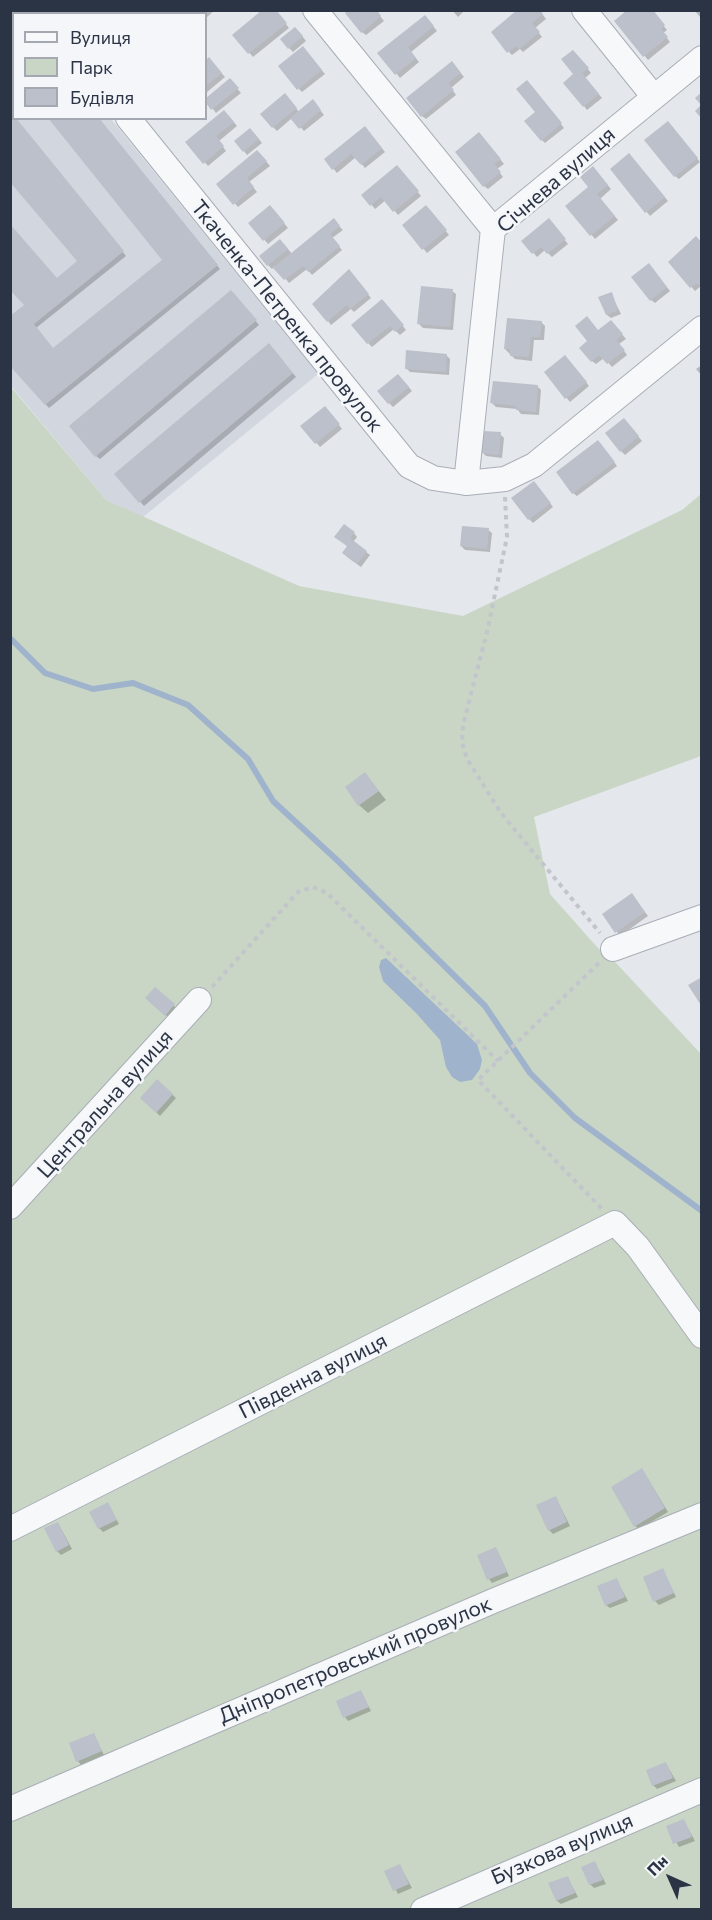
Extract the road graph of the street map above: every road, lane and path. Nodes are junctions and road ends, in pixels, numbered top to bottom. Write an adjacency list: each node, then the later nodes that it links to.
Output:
1 (315, 10): 6 (street)
2 (584, 10): 4 (street)
3 (702, 58): 4 (street, Січнева вулиця)
4 (654, 97): 6 (street, Січнева вулиця)
5 (130, 120): 9 (street, Ткаченка-Петренка провулок)
6 (493, 229): 9 (street, Січнева вулиця)
7 (702, 328): 8 (street, Ткаченка-Петренка провулок)
8 (505, 479): 9 (street, Ткаченка-Петренка провулок); 11 (path)
9 (466, 483)
10 (702, 917): 11 (street)
11 (613, 948): 13 (path)
12 (199, 1000): 13 (path); 14 (street, Центральна вулиця)
13 (498, 1061): 15 (path)
14 (10, 1207)
15 (615, 1223): 16 (street); 18 (street, Південна вулиця)
16 (702, 1336)
17 (702, 1515): 20 (street, Дніпропетровський провулок)
18 (10, 1529)
19 (702, 1790): 21 (street, Бузкова вулиця)
20 (10, 1809)
21 (423, 1910)

